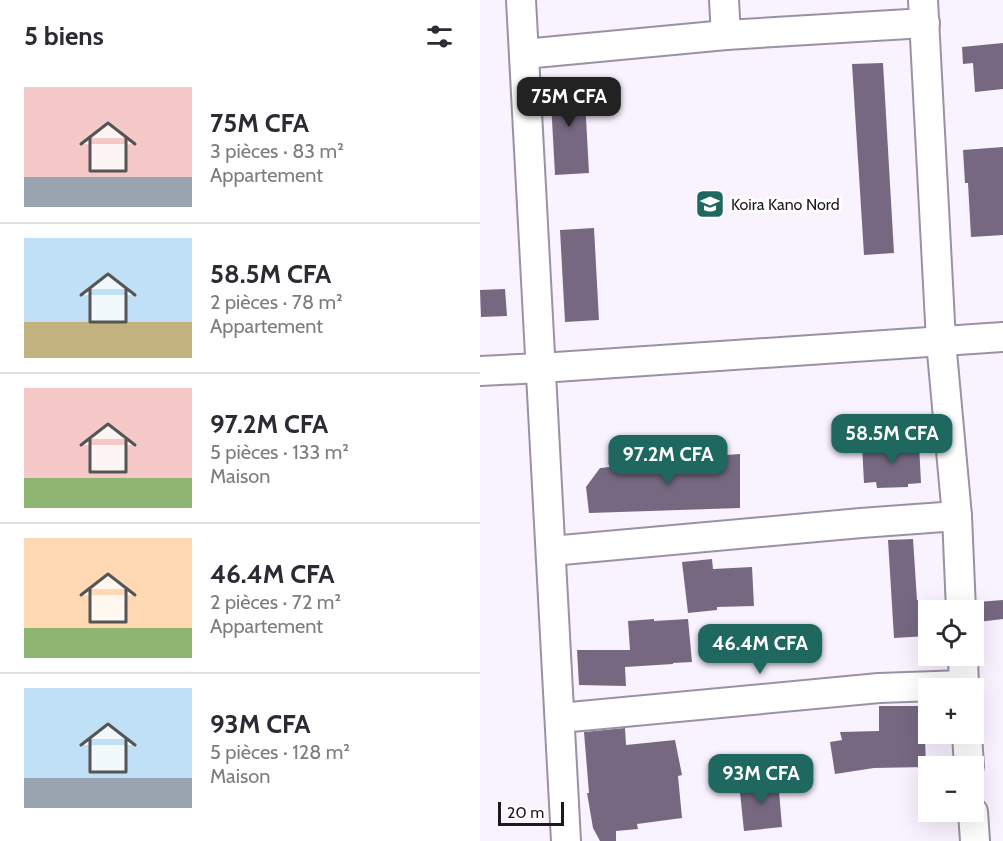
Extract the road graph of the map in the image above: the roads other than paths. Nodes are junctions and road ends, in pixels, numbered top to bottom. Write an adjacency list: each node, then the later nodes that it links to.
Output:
1 (521, 0): 5 (street)
2 (724, 0): 4 (street)
3 (924, 12): 4 (street); 7 (street)
4 (726, 35): 5 (street)
5 (524, 54): 8 (street)
6 (1003, 337): 7 (street)
7 (941, 341): 8 (street); 10 (street)
8 (541, 368): 9 (street); 11 (street)
9 (480, 370)
10 (957, 516): 11 (street); 12 (street)
11 (551, 551): 14 (street)
12 (961, 600)
13 (918, 687): 14 (street)
14 (560, 718): 16 (street)
15 (974, 822): 17 (street)
16 (566, 841)
17 (975, 841)

